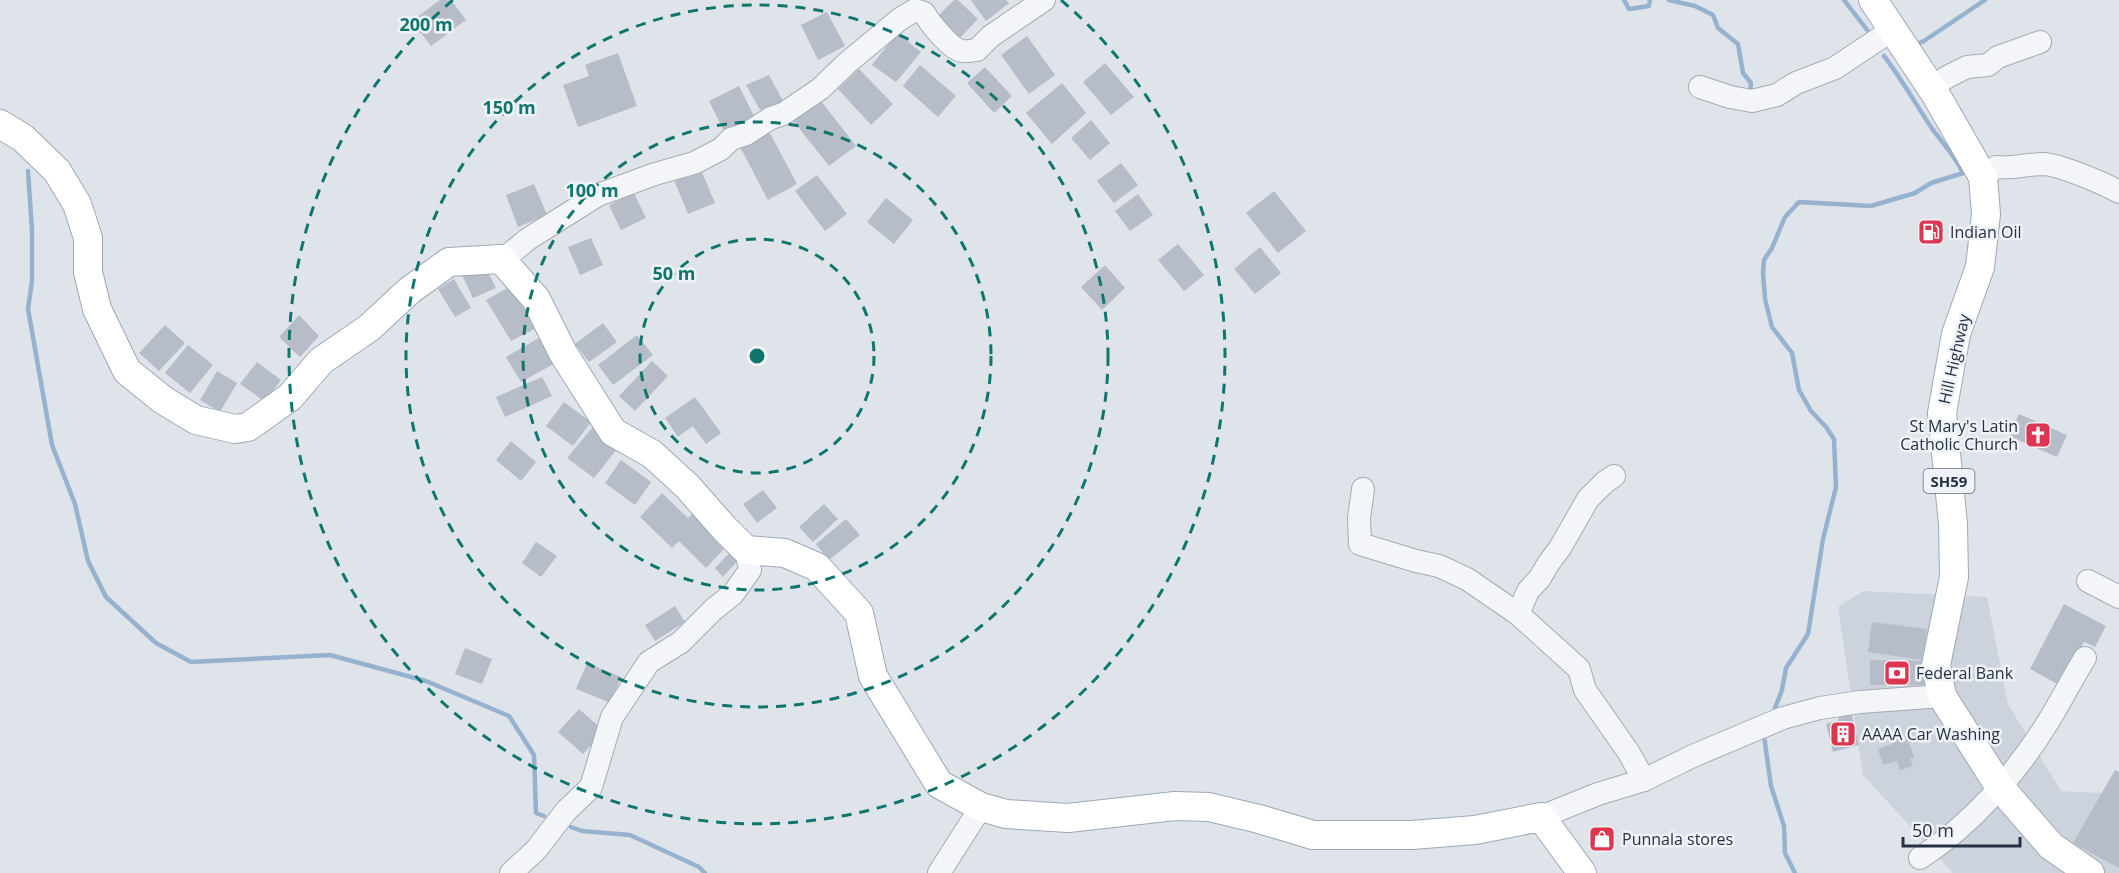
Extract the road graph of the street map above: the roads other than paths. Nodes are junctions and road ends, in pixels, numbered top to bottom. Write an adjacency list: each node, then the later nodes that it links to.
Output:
1 (1044, 0): 10 (street)
2 (1873, 0): 3 (main road, Hill Highway / SH59)
3 (1900, 42): 5 (street); 6 (main road, Hill Highway / SH59)
4 (2040, 42): 6 (street)
5 (1700, 87)
6 (1931, 88): 8 (main road, Hill Highway / SH59)
7 (0, 124): 10 (main road)
8 (1983, 177): 9 (street); 18 (main road, Hill Highway / SH59)
9 (2119, 192)
10 (504, 263): 13 (main road)
11 (1614, 476): 16 (street)
12 (1363, 489): 16 (street)
13 (746, 550): 21 (main road); 24 (street)
14 (2088, 581): 15 (street)
15 (2119, 597)
16 (1518, 614): 19 (street)
17 (2085, 658): 20 (street)
18 (1942, 696): 19 (street); 20 (main road, Hill Highway / SH59)
19 (1644, 780): 22 (street)
20 (1999, 786): 23 (street); 27 (main road, Hill Highway / SH59)
21 (981, 807): 22 (main road); 25 (street)
22 (1540, 817): 26 (main road)
23 (1920, 858)
24 (512, 873)
25 (939, 873)
26 (1582, 873)
27 (2090, 873)

